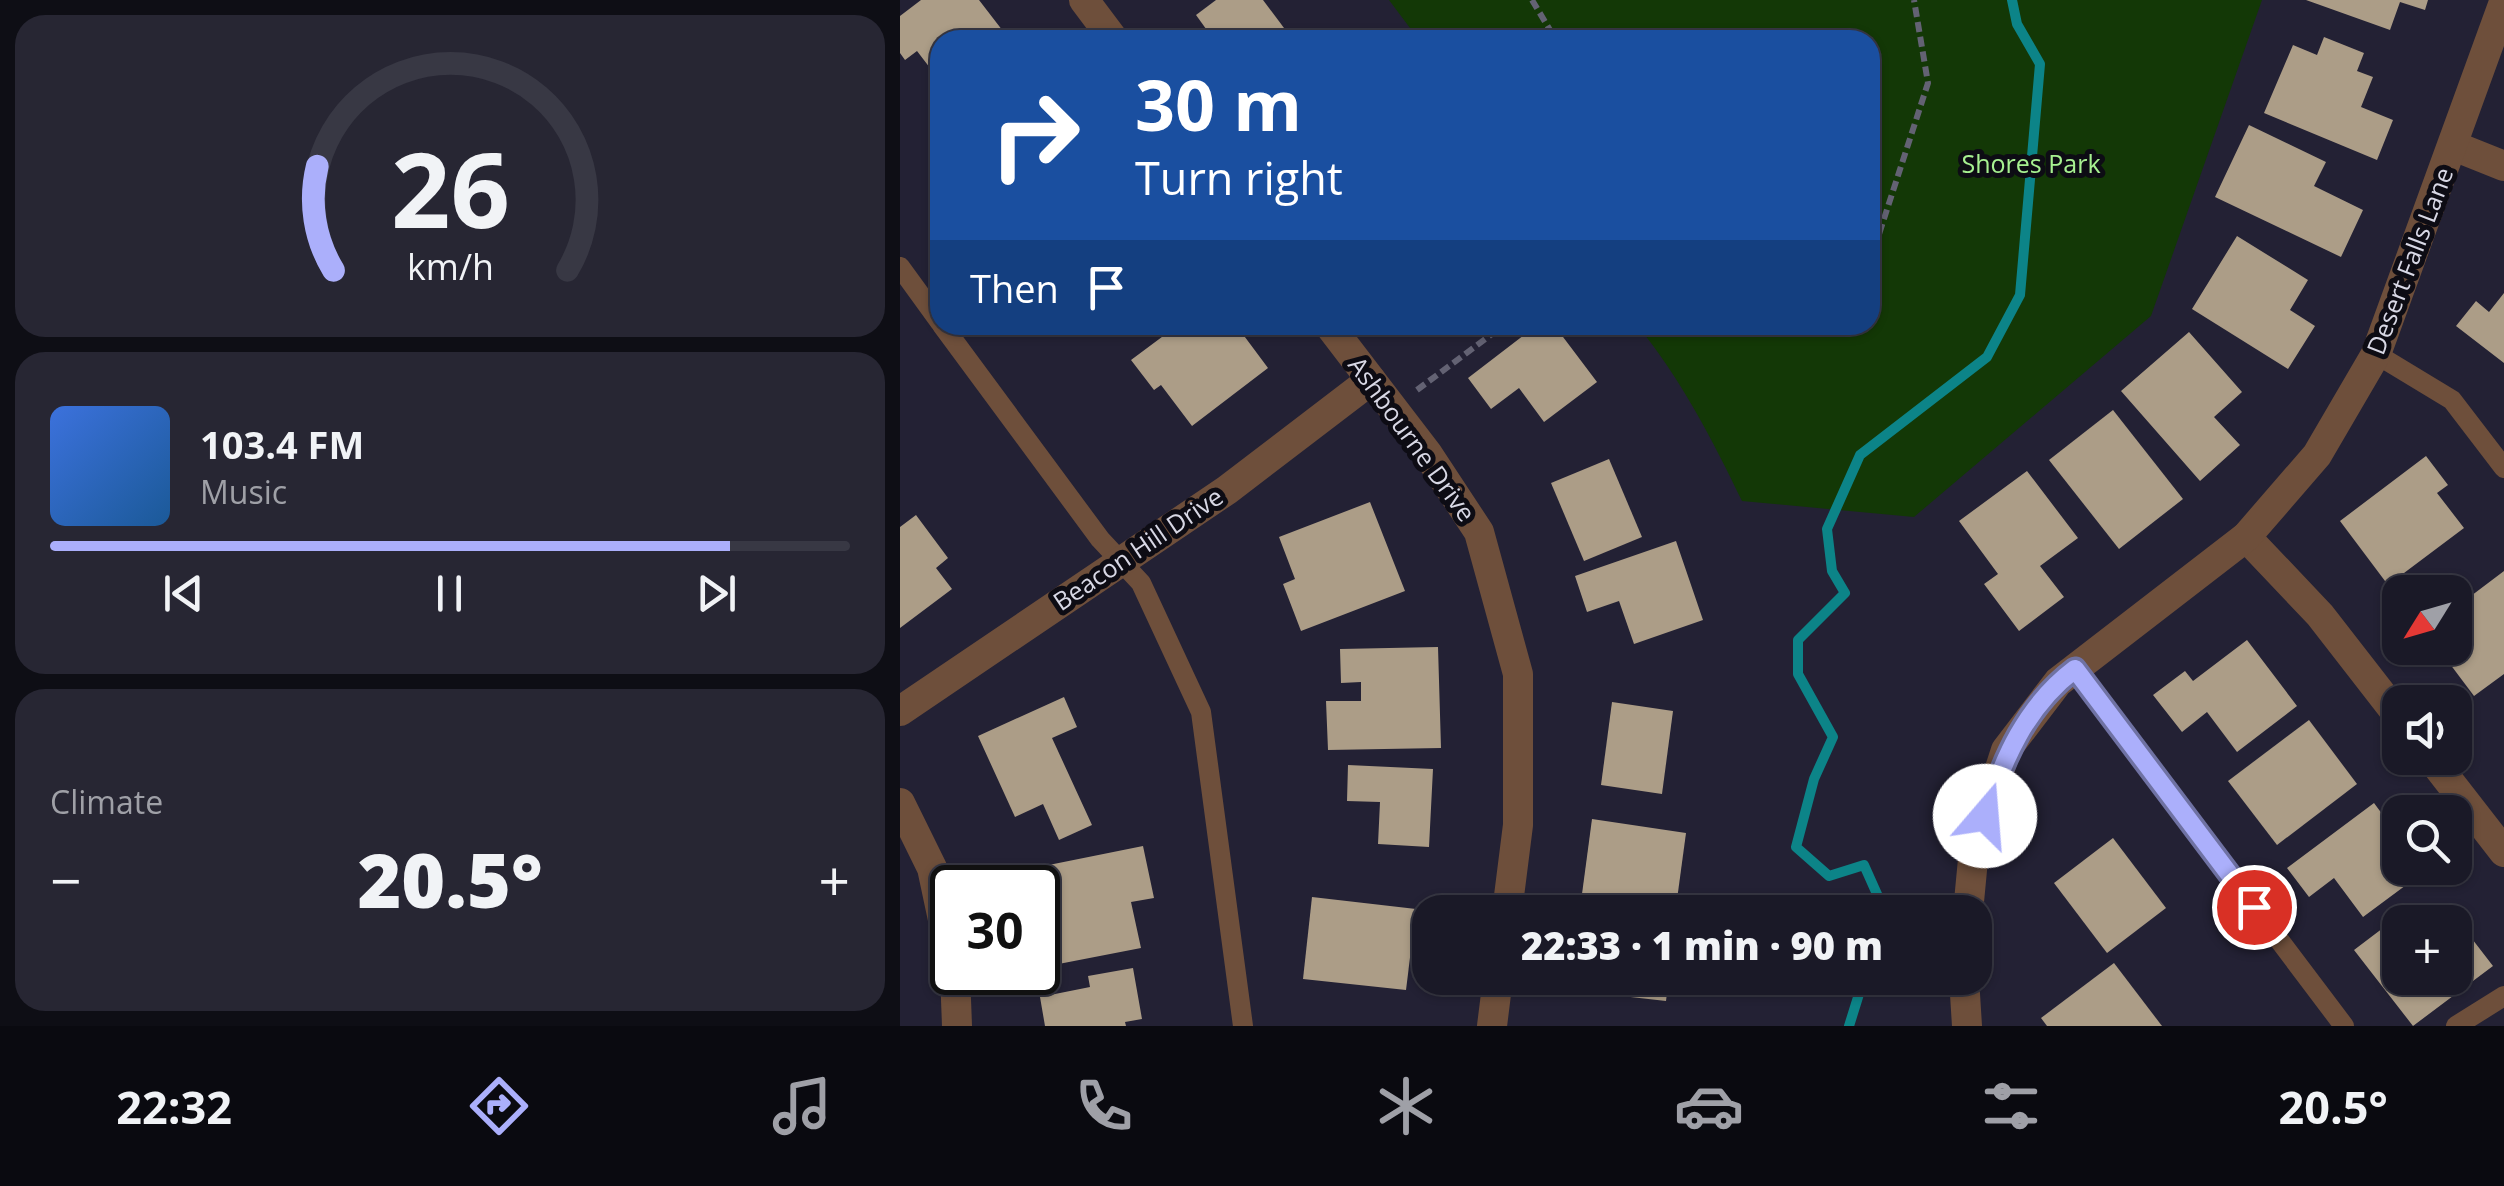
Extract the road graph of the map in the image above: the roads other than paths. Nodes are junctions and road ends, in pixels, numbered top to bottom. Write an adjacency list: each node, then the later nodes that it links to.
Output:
1 (1084, 0): 3 (street)
2 (2504, 2): 4 (street, Desert Falls Lane)
3 (1106, 30)
4 (2454, 146): 5 (street); 10 (street, Desert Falls Lane)
5 (2504, 166)
6 (900, 267): 7 (lane)
7 (930, 308)
8 (950, 335): 14 (lane)
9 (1337, 335): 11 (street, Ashbourne Drive)
10 (2376, 354): 12 (lane); 13 (street, Desert Falls Lane)
11 (1371, 380): 14 (street, Beacon Hill Drive); 22 (street, Ashbourne Drive)
12 (2504, 468)
13 (2246, 537): 15 (street, Desert Falls Lane); 16 (street)
14 (1120, 561): 17 (street, Beacon Hill Drive); 29 (lane)
15 (2075, 669): 23 (street, Desert Falls Lane); 32 (lane)
16 (2382, 695)
17 (900, 711)
18 (2444, 775): 20 (street)
19 (900, 803): 21 (street)
20 (2504, 852)
21 (931, 865)
22 (1509, 895)
23 (1970, 895)
24 (955, 995): 28 (street)
25 (1496, 995): 30 (street)
26 (1965, 995): 31 (street)
27 (2504, 996): 33 (lane)
28 (957, 1026)
29 (1243, 1026)
30 (1492, 1026)
31 (1967, 1026)
32 (2344, 1026)
33 (2456, 1026)

